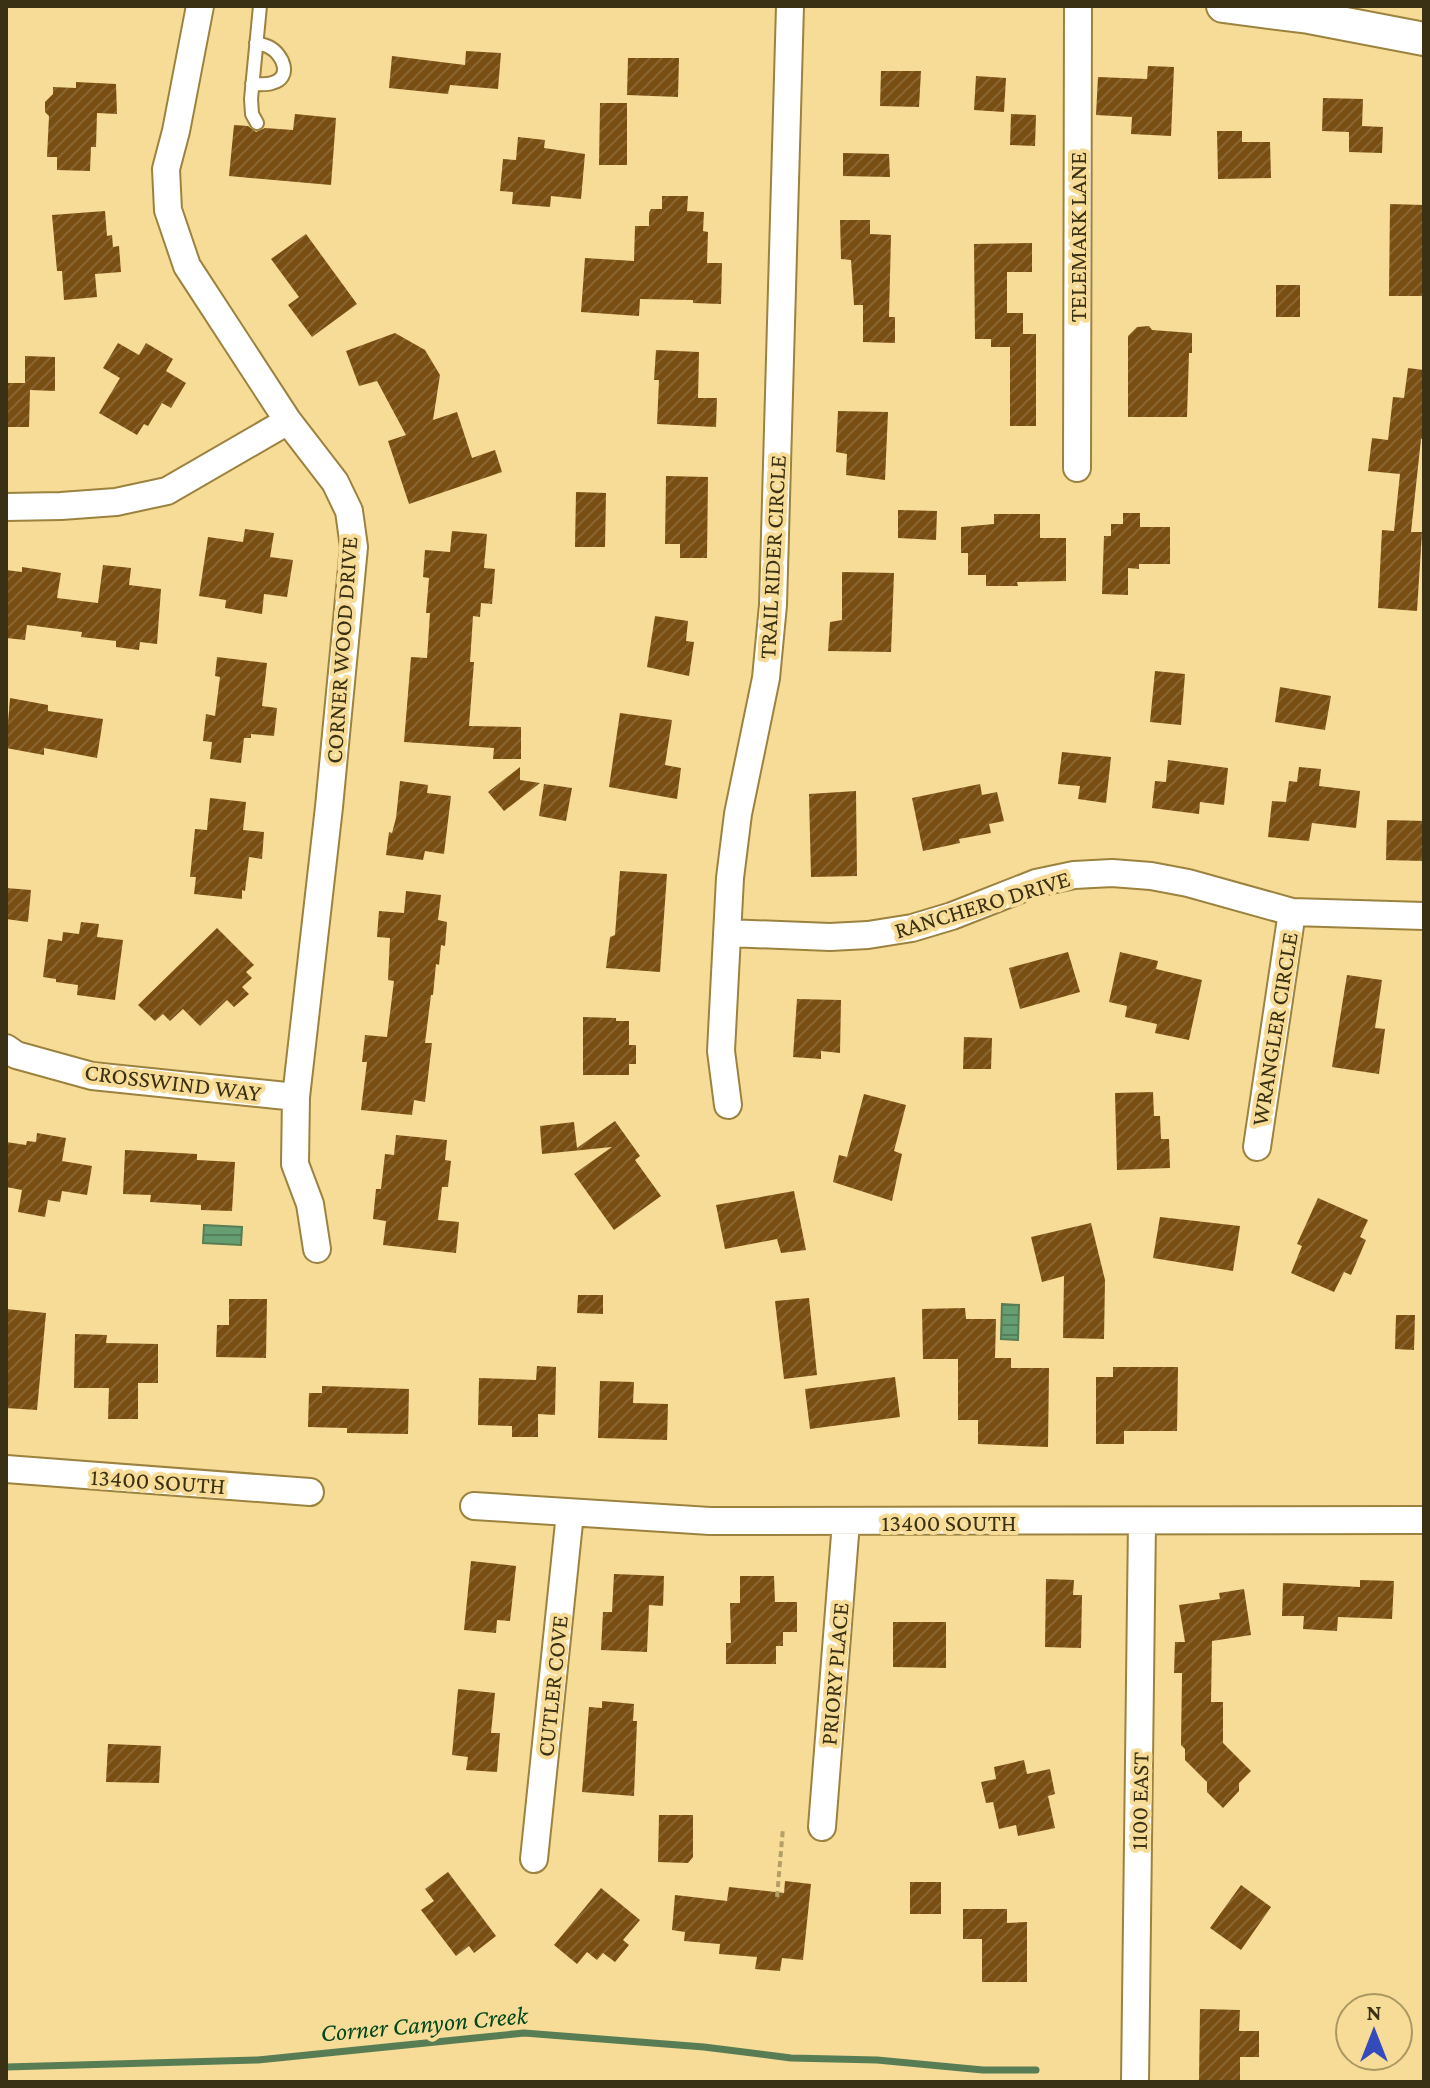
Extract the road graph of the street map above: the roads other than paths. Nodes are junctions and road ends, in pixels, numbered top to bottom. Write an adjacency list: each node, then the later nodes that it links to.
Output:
1 (200, 6): 11 (street, CORNER WOOD DRIVE)
2 (260, 6): 8 (lane)
3 (790, 6): 16 (street, TRAIL RIDER CIRCLE)
4 (1078, 6): 12 (street, TELEMARK LANE)
5 (1223, 6): 6 (street)
6 (1309, 12): 7 (street)
7 (1424, 39)
8 (256, 43): 9 (lane); 9 (lane)
9 (252, 84): 10 (lane)
10 (257, 123)
11 (288, 421): 13 (street); 18 (street, CORNER WOOD DRIVE)
12 (1077, 468)
13 (6, 507)
14 (1292, 912): 15 (street, RANCHERO DRIVE); 16 (street, RANCHERO DRIVE); 20 (street, WRANGLER CIRCLE)
15 (1424, 916)
16 (727, 933): 19 (street, TRAIL RIDER CIRCLE)
17 (6, 1048): 18 (street, CROSSWIND WAY)
18 (296, 1097): 21 (street, CORNER WOOD DRIVE)
19 (728, 1105)
20 (1257, 1147)
21 (317, 1249)
22 (6, 1469): 23 (street, 13400 SOUTH)
23 (310, 1492)
24 (474, 1506): 25 (street, 13400 SOUTH)
25 (570, 1513): 28 (street, 13400 SOUTH); 30 (street, CUTLER COVE)
26 (1424, 1520): 27 (street, 13400 SOUTH)
27 (1142, 1521): 28 (street, 13400 SOUTH); 31 (street, 1100 EAST)
28 (846, 1522): 29 (street, PRIORY PLACE)
29 (822, 1827)
30 (534, 1859)
31 (1135, 2082)

